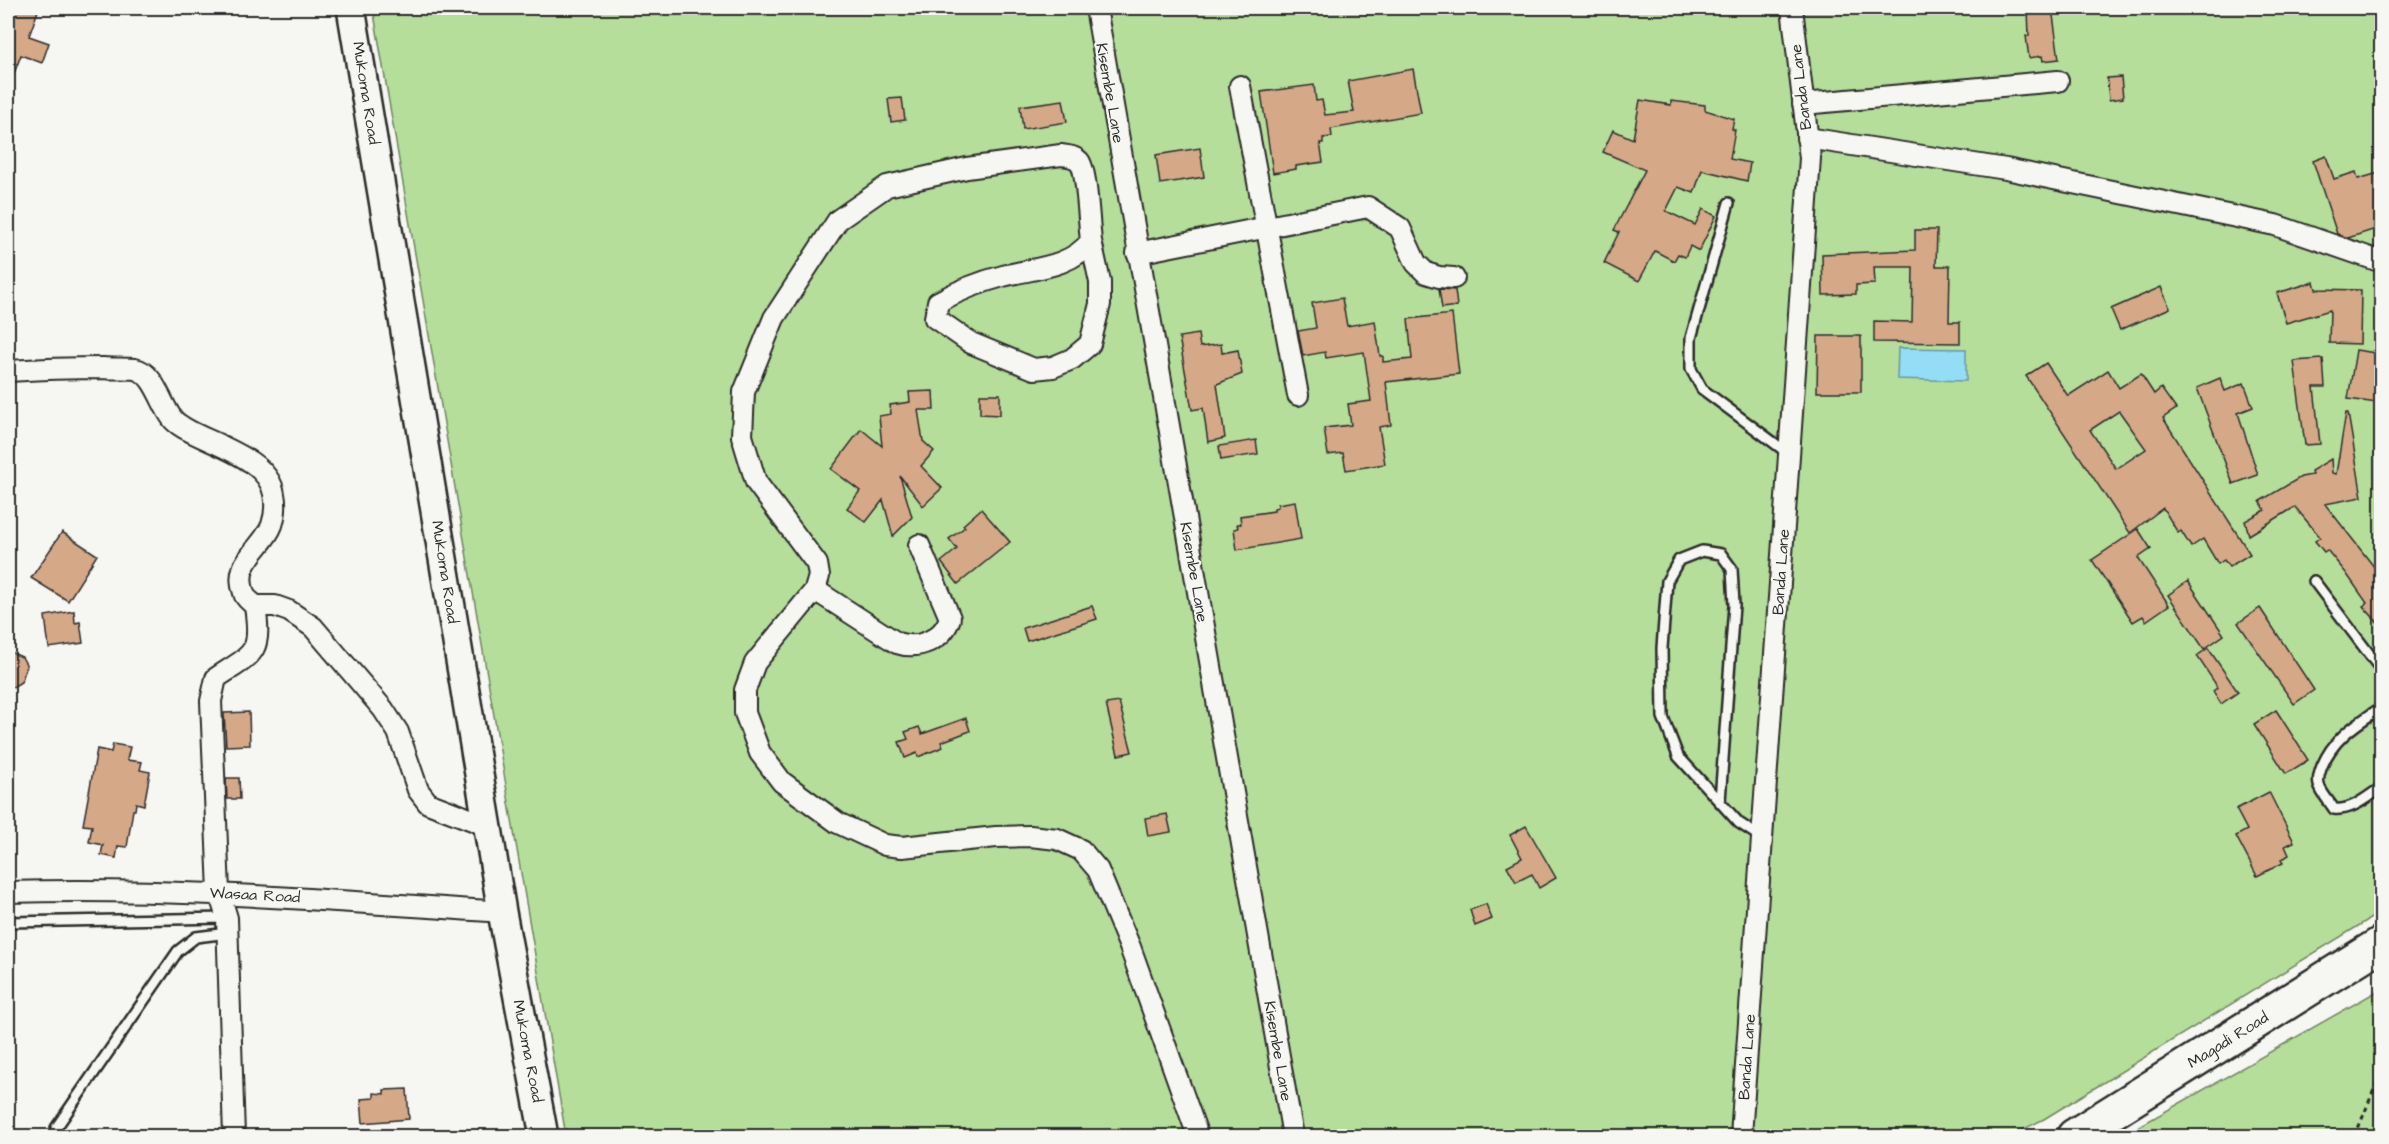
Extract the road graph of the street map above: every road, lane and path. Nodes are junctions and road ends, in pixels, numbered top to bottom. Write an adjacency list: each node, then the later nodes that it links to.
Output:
1 (351, 8): 25 (street, Mukoma Road)
2 (1096, 8): 11 (street, Kisembe Lane)
3 (1792, 8): 6 (street, Banda Lane)
4 (2058, 81): 6 (street)
5 (1240, 86): 9 (street)
6 (1803, 104): 7 (street, Banda Lane)
7 (1807, 138): 12 (street); 16 (street, Banda Lane)
8 (1730, 203): 16 (lane)
9 (1267, 226): 11 (street); 13 (street); 15 (street)
10 (1091, 241): 10 (street); 19 (street)
11 (1137, 253): 38 (street, Kisembe Lane)
12 (2382, 262)
13 (1454, 278)
14 (8, 371): 20 (street)
15 (1298, 395)
16 (1789, 453): 26 (street, Banda Lane)
17 (919, 545): 19 (street)
18 (2314, 581): 21 (lane)
19 (815, 590): 37 (street)
20 (255, 606): 25 (street); 28 (street)
21 (2382, 671)
22 (2382, 707): 23 (lane)
23 (2382, 787)
24 (1720, 801): 24 (lane); 26 (lane)
25 (488, 826): 29 (street, Mukoma Road)
26 (1762, 838): 39 (street, Banda Lane)
27 (8, 892): 28 (street, Wasaa Road)
28 (219, 892): 29 (street, Wasaa Road); 31 (street)
29 (502, 912): 36 (street, Mukoma Road)
30 (8, 922): 31 (lane)
31 (228, 925): 34 (lane); 35 (street)
32 (2382, 943): 40 (highway, Magadi Road)
33 (2382, 1070): 41 (path)
34 (56, 1128)
35 (234, 1137)
36 (544, 1137)
37 (1198, 1137)
38 (1293, 1137)
39 (1742, 1137)
40 (2074, 1137)
41 (2355, 1137)

